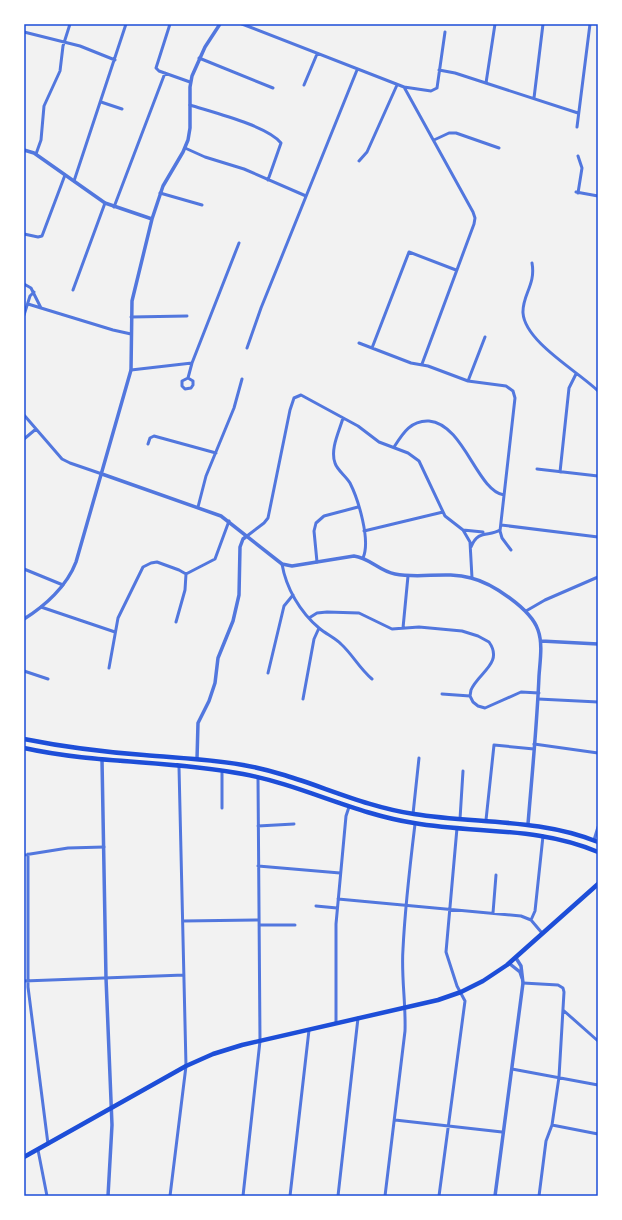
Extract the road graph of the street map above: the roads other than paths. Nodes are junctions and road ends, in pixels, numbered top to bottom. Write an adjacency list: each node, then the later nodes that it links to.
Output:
1 (70, 24): 11 (street)
2 (126, 24): 14 (street)
3 (170, 24): 17 (street)
4 (220, 24): 13 (street)
5 (242, 24): 12 (street)
6 (495, 24): 19 (street)
7 (543, 24): 24 (street)
8 (590, 24): 28 (street)
9 (24, 32): 11 (street)
10 (445, 32): 16 (street)
11 (65, 42): 14 (street); 34 (street)
12 (317, 54): 15 (street); 20 (street)
13 (199, 58): 18 (street); 23 (street)
14 (114, 60): 25 (street)
15 (357, 70): 21 (street); 41 (street)
16 (439, 70): 19 (street); 22 (street)
17 (164, 73): 18 (street); 45 (street)
18 (190, 82): 26 (street)
19 (486, 83): 24 (street)
20 (304, 85)
21 (397, 85): 22 (street); 36 (street)
22 (404, 87): 30 (street)
23 (273, 88)
24 (534, 98): 28 (street)
25 (101, 102): 27 (street); 39 (street)
26 (190, 105): 31 (street); 38 (street)
27 (122, 109)
28 (578, 113): 29 (street)
29 (577, 127)
30 (434, 140): 32 (street); 50 (street)
31 (185, 148): 38 (street); 40 (street)
32 (500, 148)
33 (24, 150): 34 (street)
34 (36, 154): 37 (street)
35 (578, 156): 42 (street)
36 (358, 162)
37 (65, 175): 39 (street); 47 (street)
38 (268, 180): 41 (street)
39 (74, 181): 43 (street)
40 (160, 193): 44 (street); 46 (street)
41 (306, 196): 62 (street)
42 (598, 196)
43 (104, 203): 45 (street); 52 (street)
44 (202, 205)
45 (114, 207): 46 (street)
46 (152, 219): 58 (street)
47 (24, 234)
48 (239, 244): 64 (street)
49 (532, 263): 67 (street)
50 (456, 270): 63 (street); 65 (street)
51 (24, 284): 53 (street)
52 (73, 290)
53 (34, 292): 54 (street); 55 (street)
54 (28, 304): 55 (street); 56 (street)
55 (41, 308): 59 (street)
56 (24, 315)
57 (187, 316): 58 (street)
58 (131, 317): 59 (street)
59 (131, 334): 66 (street)
60 (485, 337): 70 (street)
61 (359, 343): 63 (street)
62 (247, 348)
63 (372, 348): 65 (street)
64 (192, 364): 66 (street); 68 (street)
65 (422, 364): 70 (street)
66 (131, 370): 81 (street)
67 (576, 374): 71 (street); 80 (street)
68 (188, 378): 68 (street)
69 (242, 379): 78 (street)
70 (468, 381): 83 (street)
71 (598, 391)
72 (24, 415): 74 (street)
73 (343, 418): 77 (street); 85 (street); 93 (street)
74 (36, 429): 75 (street); 81 (street)
75 (24, 439)
76 (148, 444): 78 (street)
77 (394, 447): 83 (street); 86 (street)
78 (216, 453): 84 (street)
79 (537, 469): 80 (street)
80 (560, 472): 82 (street)
81 (102, 474): 84 (street); 105 (street)
82 (598, 476)
83 (504, 495): 88 (street)
84 (198, 507): 87 (street)
85 (358, 507): 91 (street); 98 (street)
86 (443, 512): 89 (street); 91 (street)
87 (228, 521): 93 (street); 101 (street)
88 (501, 525): 90 (street); 94 (street)
89 (463, 530): 92 (street); 95 (street)
90 (500, 530): 92 (street); 96 (street)
91 (364, 531): 97 (street)
92 (486, 532): 95 (street)
93 (247, 536): 99 (street); 134 (street)
94 (598, 537)
95 (471, 548): 104 (street)
96 (511, 550)
97 (363, 558): 98 (street); 102 (street)
98 (318, 562): 99 (street)
99 (282, 564): 106 (street)
100 (24, 569): 105 (street)
101 (186, 574): 111 (street); 114 (street)
102 (408, 576): 104 (street); 113 (street)
103 (598, 577): 108 (street)
104 (472, 578): 108 (street)
105 (63, 585): 107 (street)
106 (293, 595): 109 (street); 119 (street)
107 (41, 607): 110 (street); 114 (street)
108 (526, 611): 115 (street)
109 (309, 618): 112 (street); 113 (street)
110 (24, 619)
111 (176, 622)
112 (319, 628): 121 (street); 125 (street)
113 (403, 628): 124 (street)
114 (115, 632): 117 (street)
115 (541, 641): 116 (street); 122 (street)
116 (598, 644)
117 (109, 668)
118 (24, 671): 120 (street)
119 (268, 673)
120 (48, 679)
121 (372, 679)
122 (539, 693): 124 (street); 126 (street)
123 (442, 694): 124 (street)
124 (470, 696)
125 (303, 699)
126 (538, 699): 127 (street); 129 (street)
127 (598, 702)
128 (24, 739): 134 (main road)
129 (534, 744): 131 (street); 132 (street)
130 (24, 748): 135 (main road)
131 (534, 749): 144 (street); 147 (street)
132 (598, 753)
133 (419, 758): 142 (street)
134 (197, 759): 142 (main road)
135 (102, 760): 136 (main road); 153 (street)
136 (180, 767): 137 (main road); 171 (street)
137 (222, 771): 139 (main road); 141 (street)
138 (463, 771): 143 (street)
139 (258, 777): 140 (main road); 148 (street)
140 (349, 807): 146 (main road); 160 (street)
141 (222, 808)
142 (413, 814): 143 (main road)
143 (460, 819): 144 (main road)
144 (486, 820): 147 (main road)
145 (294, 824): 148 (street)
146 (415, 824): 149 (main road); 164 (street)
147 (528, 824): 152 (main road)
148 (258, 826): 157 (street)
149 (457, 827): 151 (main road); 167 (street)
150 (598, 827): 152 (street)
151 (543, 836): 154 (main road); 170 (street)
152 (596, 841)
153 (104, 847): 156 (street); 178 (street)
154 (598, 852)
155 (24, 854): 156 (street)
156 (28, 854): 158 (street)
157 (258, 866): 160 (street); 169 (street)
158 (28, 870): 159 (street); 180 (street)
159 (24, 873)
160 (340, 873): 163 (street)
161 (496, 875): 168 (street)
162 (598, 884): 174 (main road)
163 (338, 899): 164 (street); 166 (street)
164 (406, 905): 167 (street); 183 (street)
165 (316, 906): 166 (street)
166 (337, 908): 186 (street)
167 (449, 910): 168 (street); 182 (street)
168 (493, 913): 170 (street)
169 (259, 920): 171 (street); 172 (street)
170 (531, 920): 174 (street)
171 (183, 921): 177 (street)
172 (259, 925): 173 (street); 188 (street)
173 (294, 925)
174 (542, 933): 175 (main road)
175 (516, 958): 176 (main road); 181 (street)
176 (510, 964): 181 (street); 182 (main road)
177 (184, 975): 178 (street); 190 (street)
178 (106, 978): 180 (street); 194 (street)
179 (24, 981): 180 (street)
180 (28, 981): 200 (street)
181 (523, 983): 184 (street); 191 (street)
182 (461, 992): 183 (main road); 196 (street)
183 (406, 1008): 185 (main road); 195 (street)
184 (563, 1010): 189 (street); 192 (street)
185 (358, 1018): 186 (main road); 208 (street)
186 (336, 1023): 187 (main road)
187 (309, 1030): 188 (main road); 207 (street)
188 (260, 1041): 190 (main road); 206 (street)
189 (598, 1041)
190 (186, 1066): 194 (main road); 205 (street)
191 (512, 1069): 192 (street); 198 (street)
192 (559, 1077): 193 (street); 197 (street)
193 (598, 1085)
194 (111, 1109): 200 (main road); 204 (street)
195 (395, 1120): 196 (street); 209 (street)
196 (449, 1125): 198 (street); 210 (street)
197 (552, 1125): 199 (street); 212 (street)
198 (502, 1132): 211 (street)
199 (598, 1134)
200 (48, 1144): 201 (main road)
201 (38, 1150): 202 (main road); 203 (street)
202 (24, 1157)
203 (47, 1196)
204 (108, 1196)
205 (170, 1196)
206 (243, 1196)
207 (290, 1196)
208 (338, 1196)
209 (385, 1196)
210 (439, 1196)
211 (495, 1196)
212 (539, 1196)

